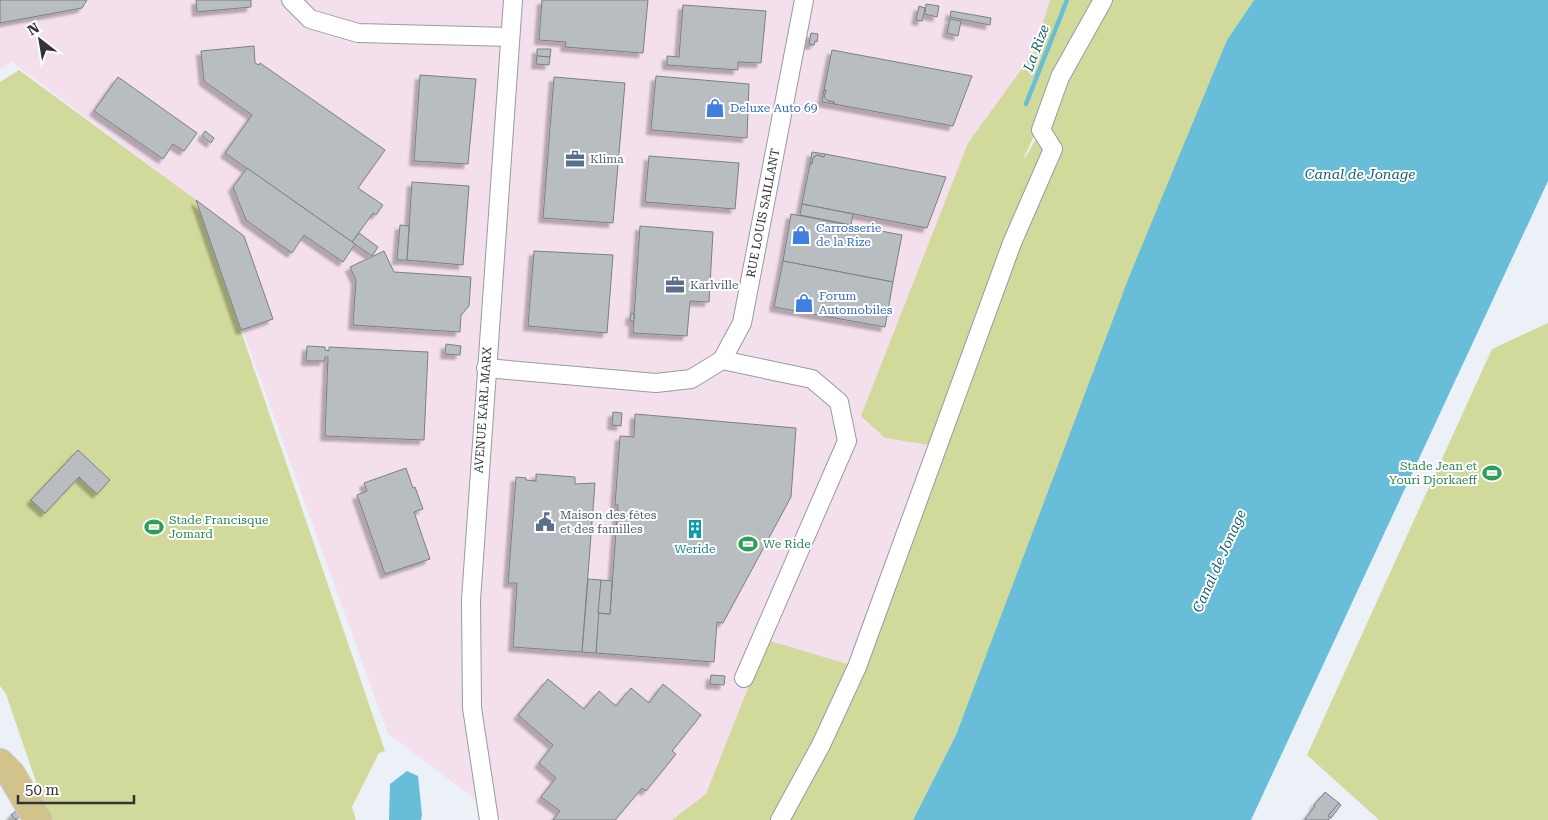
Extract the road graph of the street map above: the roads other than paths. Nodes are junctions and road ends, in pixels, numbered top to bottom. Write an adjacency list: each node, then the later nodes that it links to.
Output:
1 (291, 0): 5 (street)
2 (513, 0): 5 (street, AVENUE KARL MARX)
3 (804, 0): 6 (street, RUE LOUIS SAILLANT)
4 (1103, 0): 12 (street)
5 (510, 37): 7 (street, AVENUE KARL MARX)
6 (722, 360): 7 (street); 8 (street)
7 (486, 368): 11 (street, AVENUE KARL MARX)
8 (744, 678)
9 (0, 763): 10 (main road)
10 (38, 820)
11 (489, 820)
12 (780, 820)

